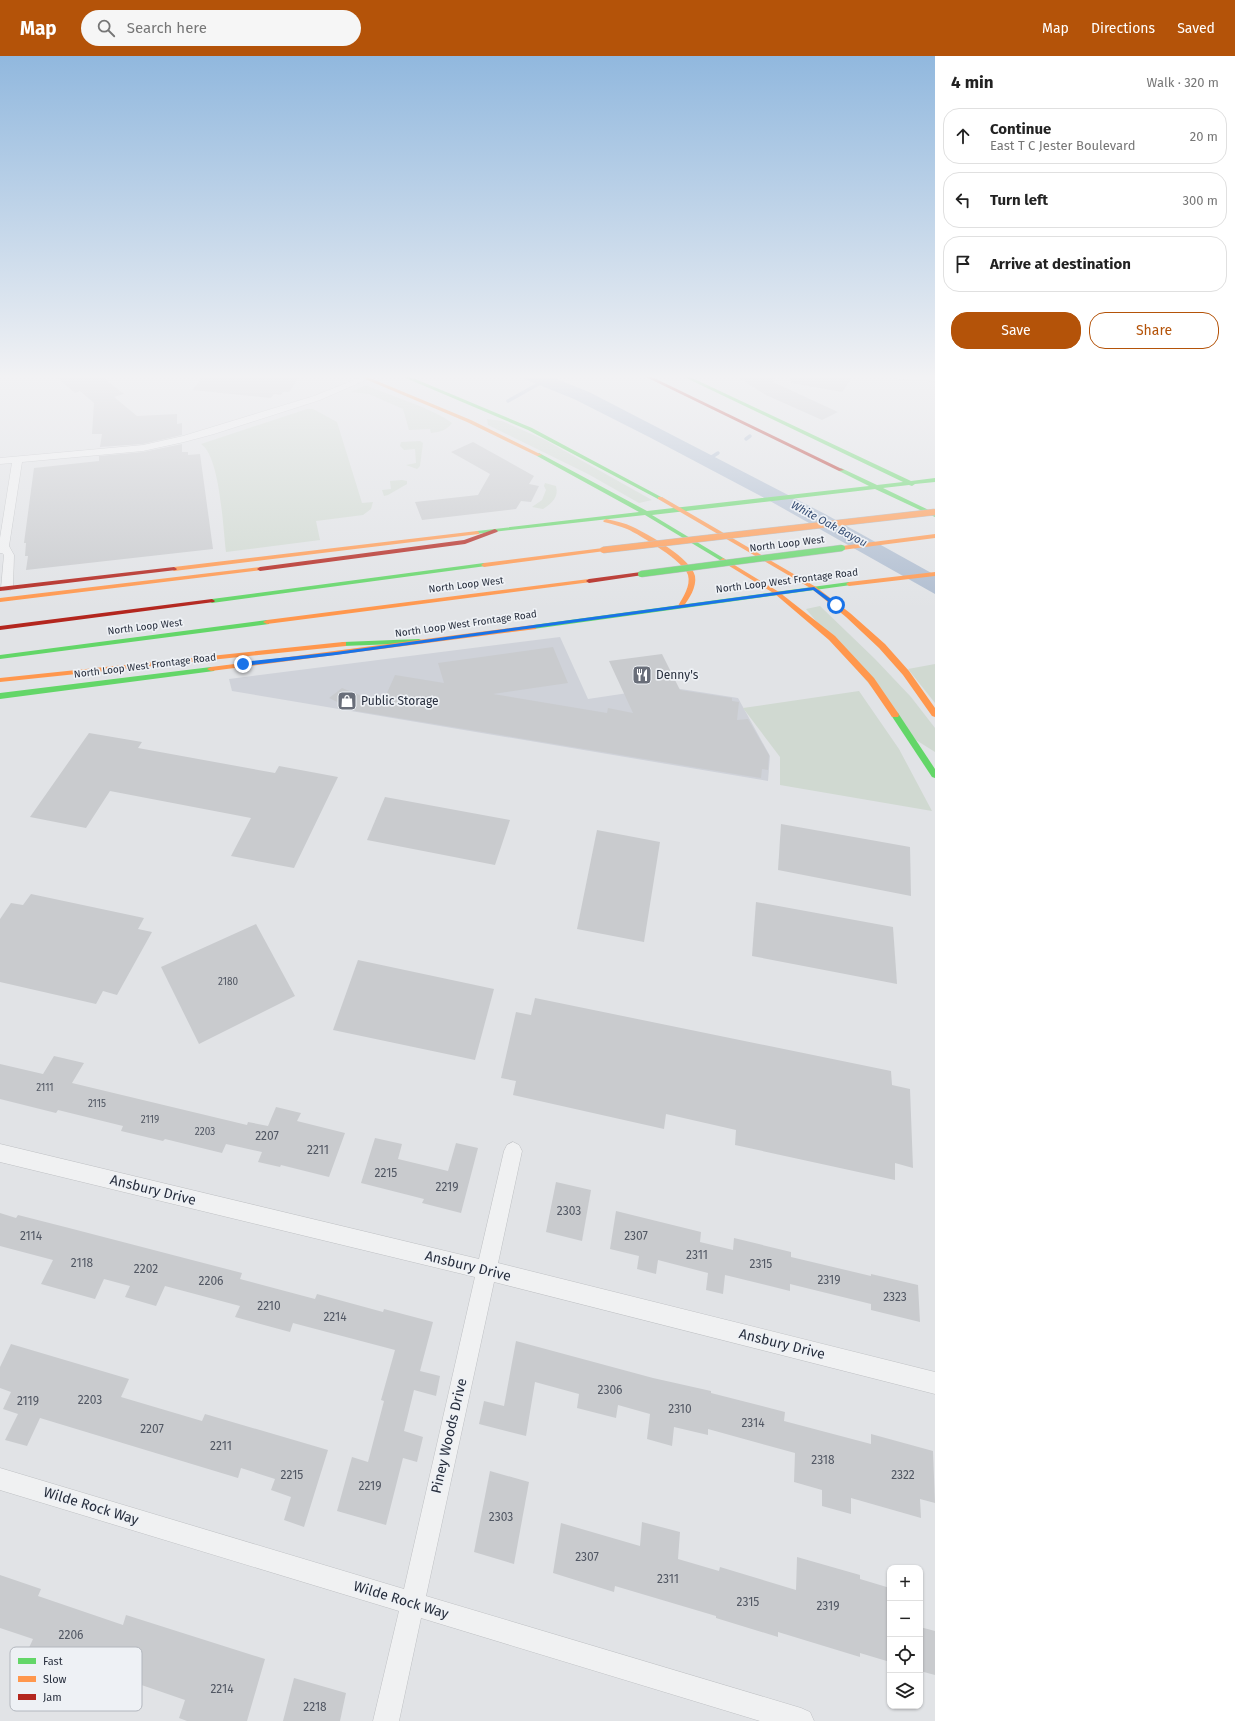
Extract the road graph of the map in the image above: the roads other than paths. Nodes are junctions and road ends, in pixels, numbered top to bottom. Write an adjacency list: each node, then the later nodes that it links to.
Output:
1 (78, 454): 6 (street)
2 (537, 454): 13 (main road)
3 (576, 454): 12 (main road)
4 (809, 454): 10 (main road)
5 (848, 454): 9 (main road)
6 (18, 459): 7 (street); 17 (street)
7 (0, 461)
8 (935, 480): 9 (main road)
9 (910, 483): 10 (main road); 11 (main road)
10 (879, 487): 12 (main road); 14 (main road)
11 (923, 489)
12 (680, 510): 13 (main road); 21 (main road)
13 (645, 514): 15 (main road); 23 (main road)
14 (935, 514): 27 (main road, North Loop West, bridge)
15 (592, 519): 22 (main road); 25 (main road)
16 (935, 536): 18 (main road, North Loop West)
17 (2, 548): 22 (street)
18 (842, 548): 19 (main road); 30 (main road, North Loop West, bridge)
19 (902, 549)
20 (935, 574): 21 (main road, North Loop West Frontage Road)
21 (814, 588): 23 (main road, North Loop West Frontage Road); 33 (main road)
22 (6, 592): 24 (main road)
23 (777, 593): 25 (main road, North Loop West Frontage Road); 34 (main road)
24 (0, 600)
25 (681, 606): 29 (main road, North Loop West Frontage Road)
26 (7, 618): 27 (main road)
27 (67, 619): 28 (main road, North Loop West)
28 (0, 628)
29 (419, 641): 31 (main road); 32 (main road, North Loop West Frontage Road)
30 (0, 657)
31 (0, 680)
32 (0, 696)
33 (935, 714)
34 (932, 765): 35 (main road)
35 (935, 775)
36 (513, 1151): 38 (street, Piney Woods Drive)
37 (0, 1153): 38 (street, Ansbury Drive)
38 (486, 1270): 39 (street, Ansbury Drive); 41 (street, Piney Woods Drive)
39 (935, 1383)
40 (0, 1479): 41 (street, Wilde Rock Way)
41 (412, 1604): 42 (street, Piney Woods Drive); 43 (street, Wilde Rock Way)
42 (386, 1721)
43 (801, 1721)

